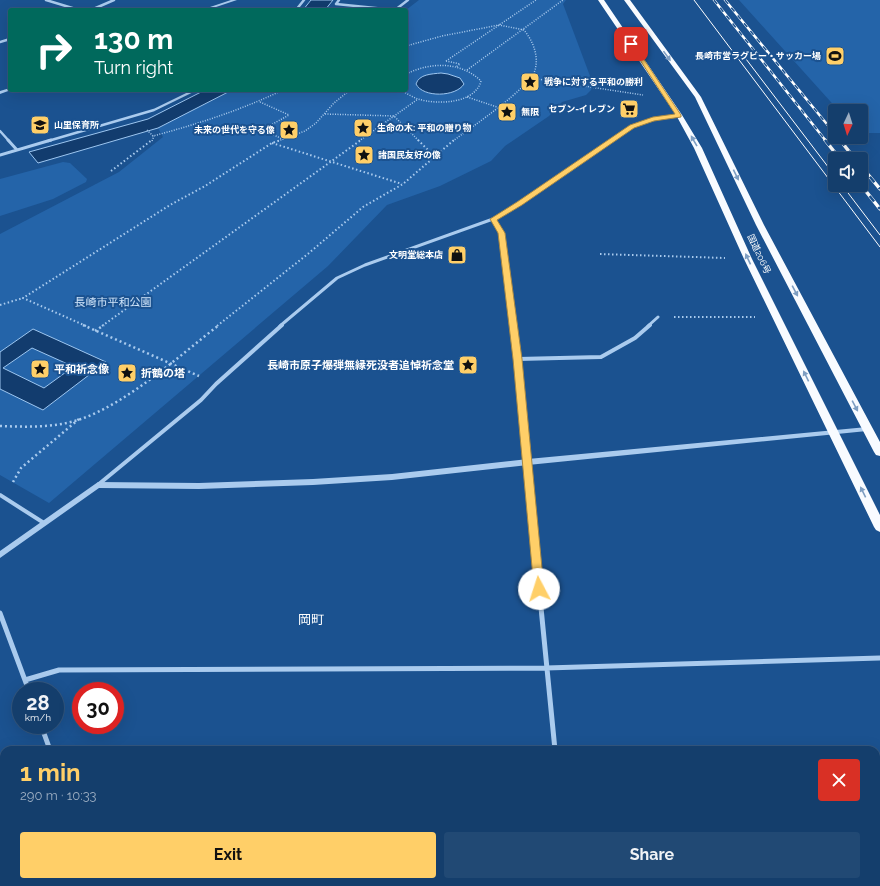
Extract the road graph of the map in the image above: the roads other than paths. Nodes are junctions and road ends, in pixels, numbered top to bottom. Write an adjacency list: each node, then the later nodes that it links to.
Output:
1 (46, 0): 9 (street)
2 (114, 0): 10 (street)
3 (235, 0): 11 (street)
4 (304, 0): 12 (street)
5 (339, 0): 13 (street)
6 (408, 0): 14 (street)
7 (601, 0): 16 (highway, 国道206号)
8 (627, 0): 23 (highway, 国道206号, one-way to 23)
9 (72, 8)
10 (96, 8)
11 (209, 8)
12 (298, 8)
13 (375, 8)
14 (398, 8)
15 (191, 92): 18 (street)
16 (678, 115): 20 (street); 24 (highway, 国道206号, one-way to 16)
17 (0, 131): 18 (street)
18 (17, 150): 19 (street)
19 (0, 155)
20 (493, 219): 22 (street); 27 (street)
21 (658, 317): 22 (street)
22 (518, 359): 26 (street)
23 (867, 429): 24 (street); 25 (highway, 国道206号)
24 (833, 432): 26 (street); 30 (highway, 国道206号, one-way to 24)
25 (880, 452)
26 (528, 462): 27 (street); 34 (street)
27 (98, 485): 29 (street)
28 (0, 495): 29 (street)
29 (44, 523): 31 (street)
30 (880, 527)
31 (0, 555)
32 (0, 613): 35 (street)
33 (880, 658): 34 (street)
34 (546, 668): 35 (street); 38 (street)
35 (25, 680)
36 (44, 734): 37 (street)
37 (49, 746)
38 (555, 746)

